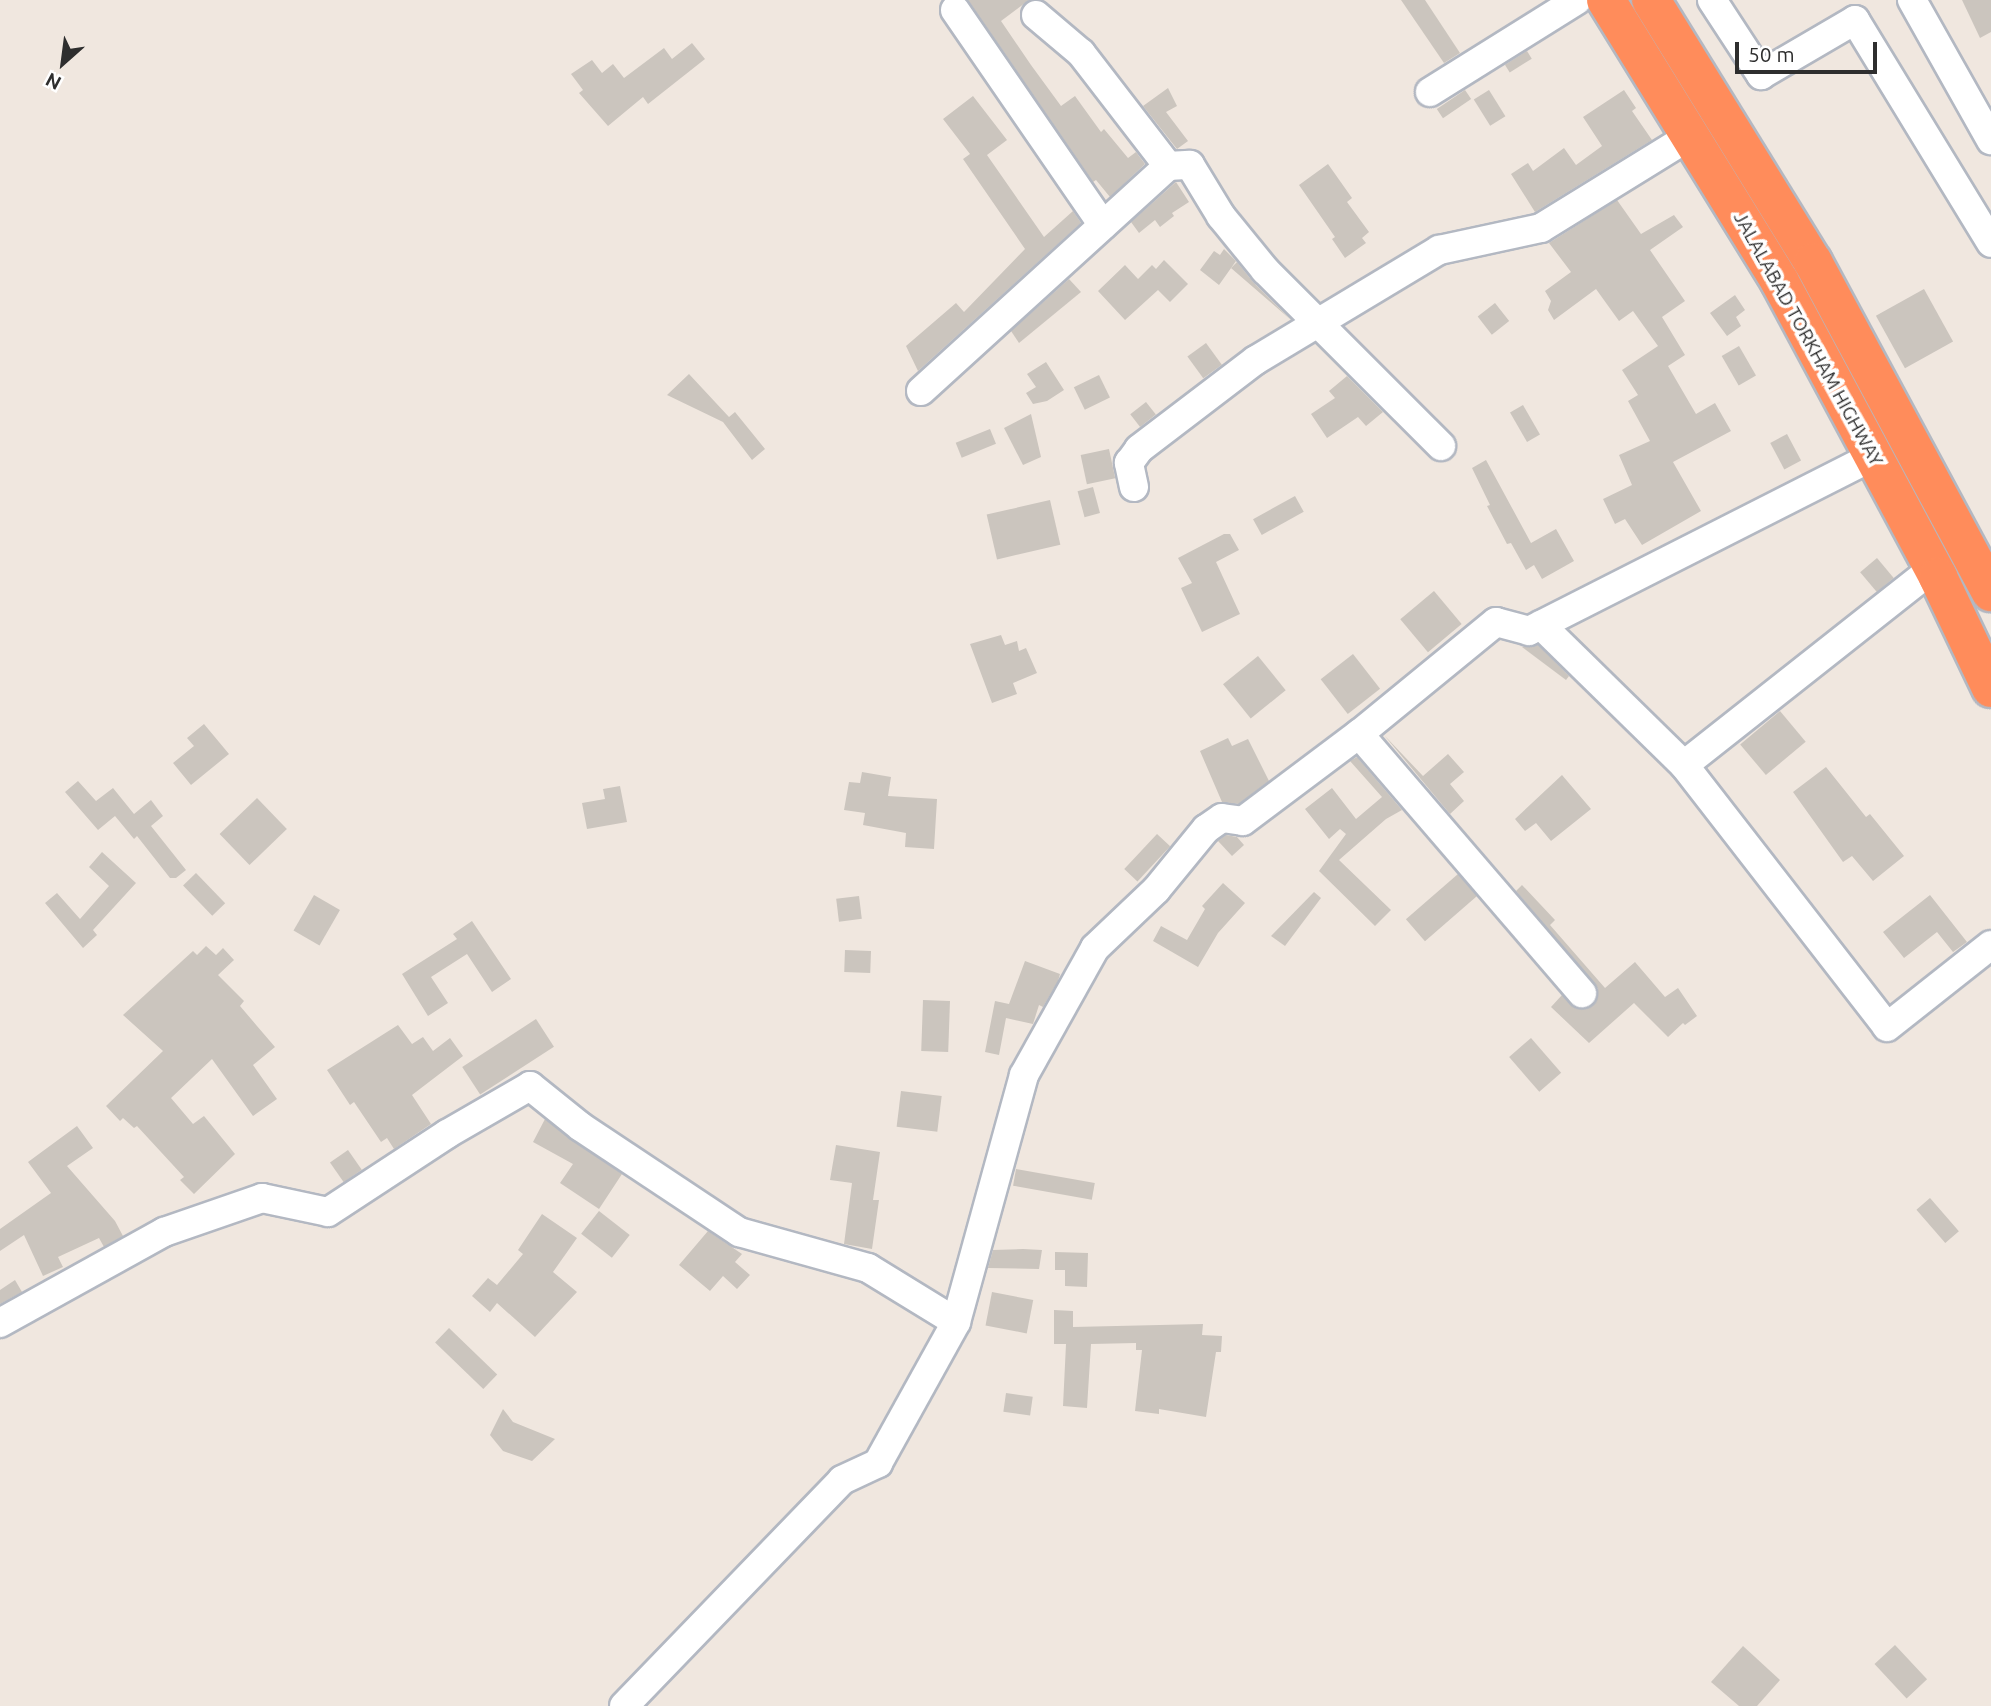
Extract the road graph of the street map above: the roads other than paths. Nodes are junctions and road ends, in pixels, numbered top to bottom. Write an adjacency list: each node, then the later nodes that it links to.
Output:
1 (1577, 0): 9 (street)
2 (1606, 0): 10 (highway, JALALABAD TORKHAM HIGHWAY)
3 (1651, 0): 21 (highway)
4 (1712, 0): 7 (street)
5 (1912, 0): 11 (street)
6 (955, 10): 13 (street)
7 (1848, 10): 14 (street)
8 (1036, 15): 12 (street)
9 (1430, 92)
10 (1690, 136): 15 (street); 18 (highway, JALALABAD TORKHAM HIGHWAY)
11 (1991, 140)
12 (1168, 166): 13 (street); 15 (street)
13 (1103, 225): 16 (street)
14 (1991, 243)
15 (1318, 322): 17 (street); 19 (street)
16 (921, 391)
17 (1441, 446)
18 (1874, 456): 20 (highway, JALALABAD TORKHAM HIGHWAY); 22 (street)
19 (1134, 488)
20 (1933, 568): 23 (highway, JALALABAD TORKHAM HIGHWAY); 25 (street)
21 (1991, 592)
22 (1541, 625): 24 (street); 25 (street)
23 (1991, 688)
24 (1359, 734): 27 (street); 28 (street)
25 (1684, 765): 26 (street)
26 (1991, 945)
27 (1582, 993)
28 (956, 1322): 29 (street); 30 (street)
29 (0, 1323)
30 (625, 1706)

